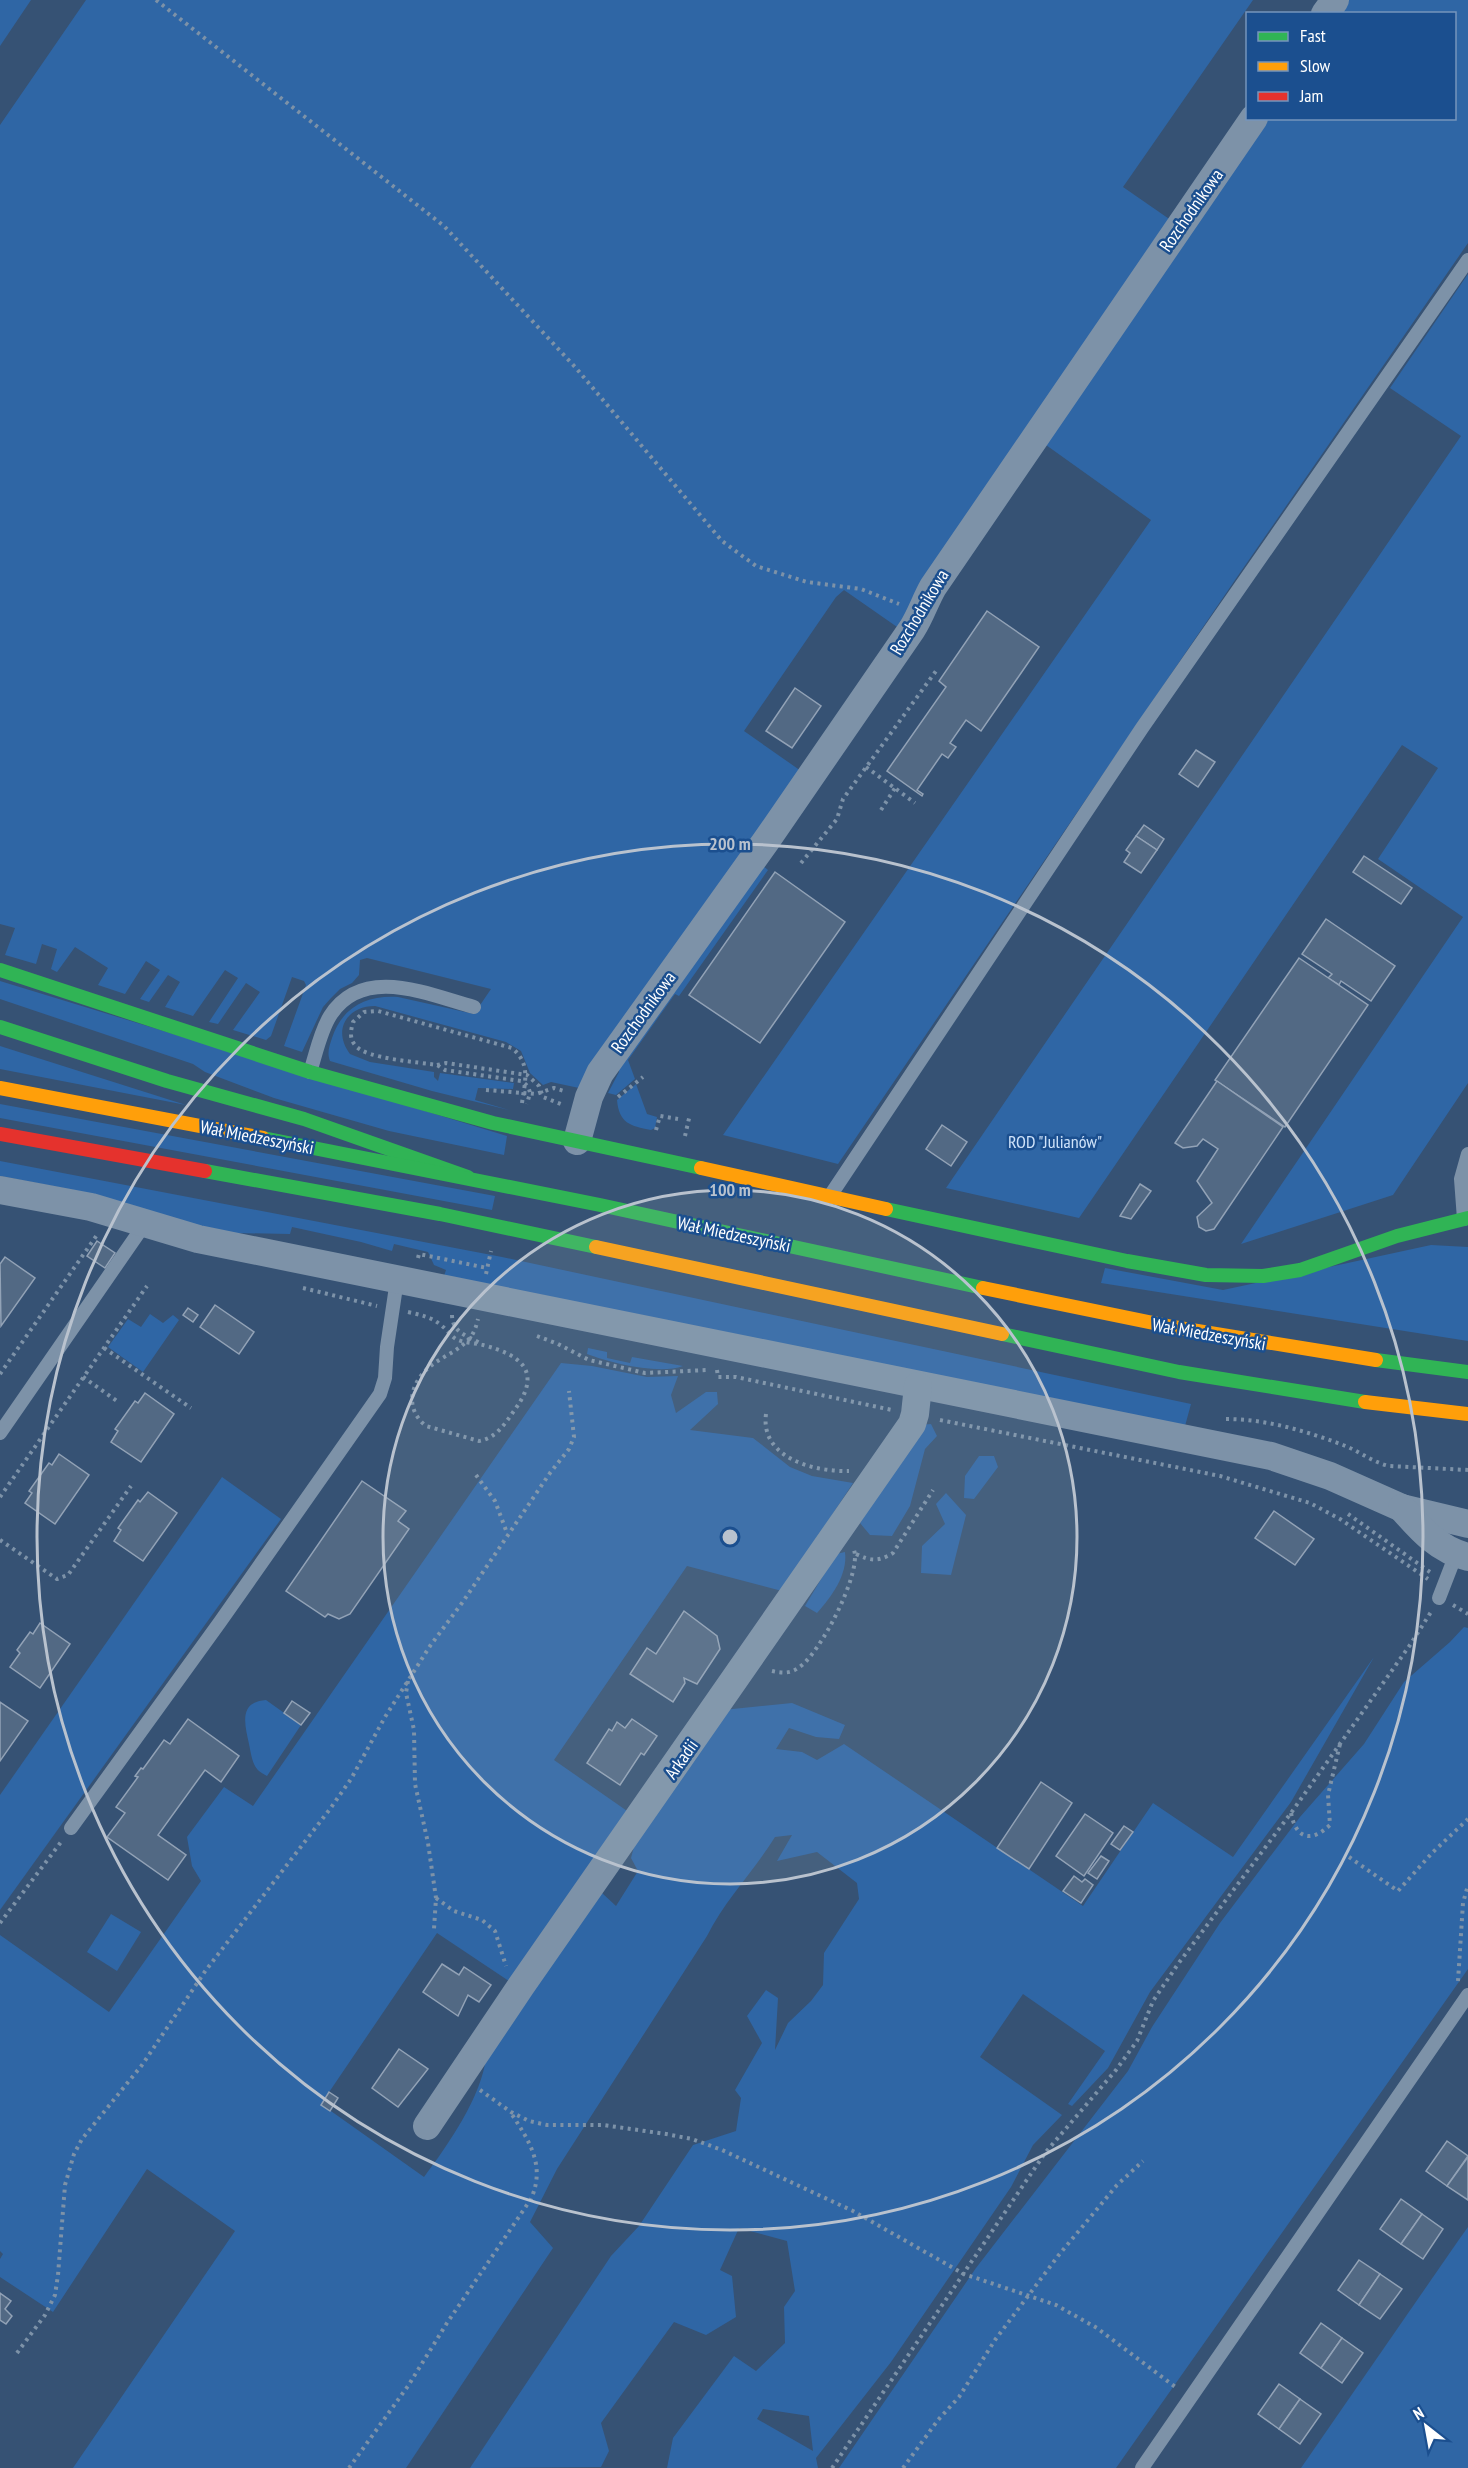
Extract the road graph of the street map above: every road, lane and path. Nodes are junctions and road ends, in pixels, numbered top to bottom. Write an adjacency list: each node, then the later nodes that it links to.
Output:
1 (156, 0): 4 (path)
2 (1253, 120): 4 (street, Rozchodnikowa)
3 (1468, 260): 30 (lane)
4 (922, 614): 20 (street, Rozchodnikowa)
5 (936, 671): 6 (path)
6 (866, 767): 7 (path); 10 (path)
7 (895, 788): 8 (path); 9 (path)
8 (915, 803)
9 (880, 810)
10 (801, 863)
11 (0, 970): 14 (main road)
12 (474, 1006): 14 (lane)
13 (0, 1027): 28 (main road)
14 (310, 1072): 25 (main road)
15 (643, 1077): 20 (path)
16 (0, 1089): 28 (main road, Wał Miedzeszyński)
17 (494, 1091): 19 (path)
18 (542, 1092): 19 (path); 19 (path); 20 (path); 20 (path)
19 (531, 1093)
20 (590, 1102): 25 (street, Rozchodnikowa)
21 (690, 1114): 26 (path)
22 (678, 1119): 24 (path)
23 (0, 1134): 52 (main road)
24 (654, 1137)
25 (577, 1141): 30 (main road)
26 (683, 1143)
27 (1468, 1154): 31 (lane)
28 (468, 1177): 43 (main road, Wał Miedzeszyński)
29 (0, 1190): 32 (street)
30 (830, 1196): 31 (main road)
31 (1467, 1219)
32 (144, 1225): 36 (street); 54 (lane)
33 (99, 1231): 44 (path)
34 (426, 1255): 35 (path)
35 (488, 1268)
36 (397, 1280): 46 (street); 73 (lane)
37 (147, 1286): 41 (path)
38 (429, 1309): 40 (path)
39 (452, 1313): 53 (path)
40 (427, 1316)
41 (104, 1348): 45 (path); 49 (path)
42 (715, 1362): 51 (path)
43 (1468, 1372)
44 (0, 1374)
45 (83, 1377): 48 (path); 59 (path)
46 (918, 1386): 51 (street, Arkadii); 60 (street)
47 (569, 1391): 63 (path)
48 (117, 1401)
49 (191, 1408)
50 (766, 1414): 55 (path)
51 (915, 1414): 55 (street, Arkadii); 67 (path)
52 (1468, 1414)
53 (511, 1415)
54 (0, 1433)
55 (882, 1466): 61 (street, Arkadii)
56 (476, 1475): 63 (path)
57 (131, 1485): 64 (path)
58 (933, 1490): 65 (path)
59 (0, 1497)
60 (1402, 1508): 62 (street); 66 (street)
61 (843, 1521): 65 (path); 68 (street, Arkadii)
62 (1468, 1524)
63 (507, 1533): 69 (path)
64 (0, 1540)
65 (856, 1554): 68 (path)
66 (1462, 1556): 67 (lane)
67 (1441, 1592): 70 (path)
68 (751, 1658): 79 (street, Arkadii)
69 (409, 1678): 76 (path); 88 (path)
70 (1341, 1742): 71 (path); 71 (path)
71 (1291, 1812): 86 (path)
72 (1468, 1819): 74 (path)
73 (71, 1828): 77 (path)
74 (1350, 1857)
75 (1468, 1885): 81 (path)
76 (435, 1898): 78 (path); 79 (path)
77 (0, 1923)
78 (434, 1929)
79 (521, 1986): 82 (street, Arkadii)
80 (1468, 1995): 81 (lane)
81 (1457, 2011): 89 (lane)
82 (459, 2079): 83 (path); 84 (street, Arkadii)
83 (511, 2112): 86 (path); 90 (path)
84 (427, 2126)
85 (1143, 2162): 87 (path)
86 (964, 2274): 87 (path); 91 (path)
87 (1029, 2295): 89 (path); 92 (path)
88 (17, 2353)
89 (1190, 2398): 93 (lane)
90 (350, 2468)
91 (832, 2468)
92 (903, 2468)
93 (1142, 2468)

